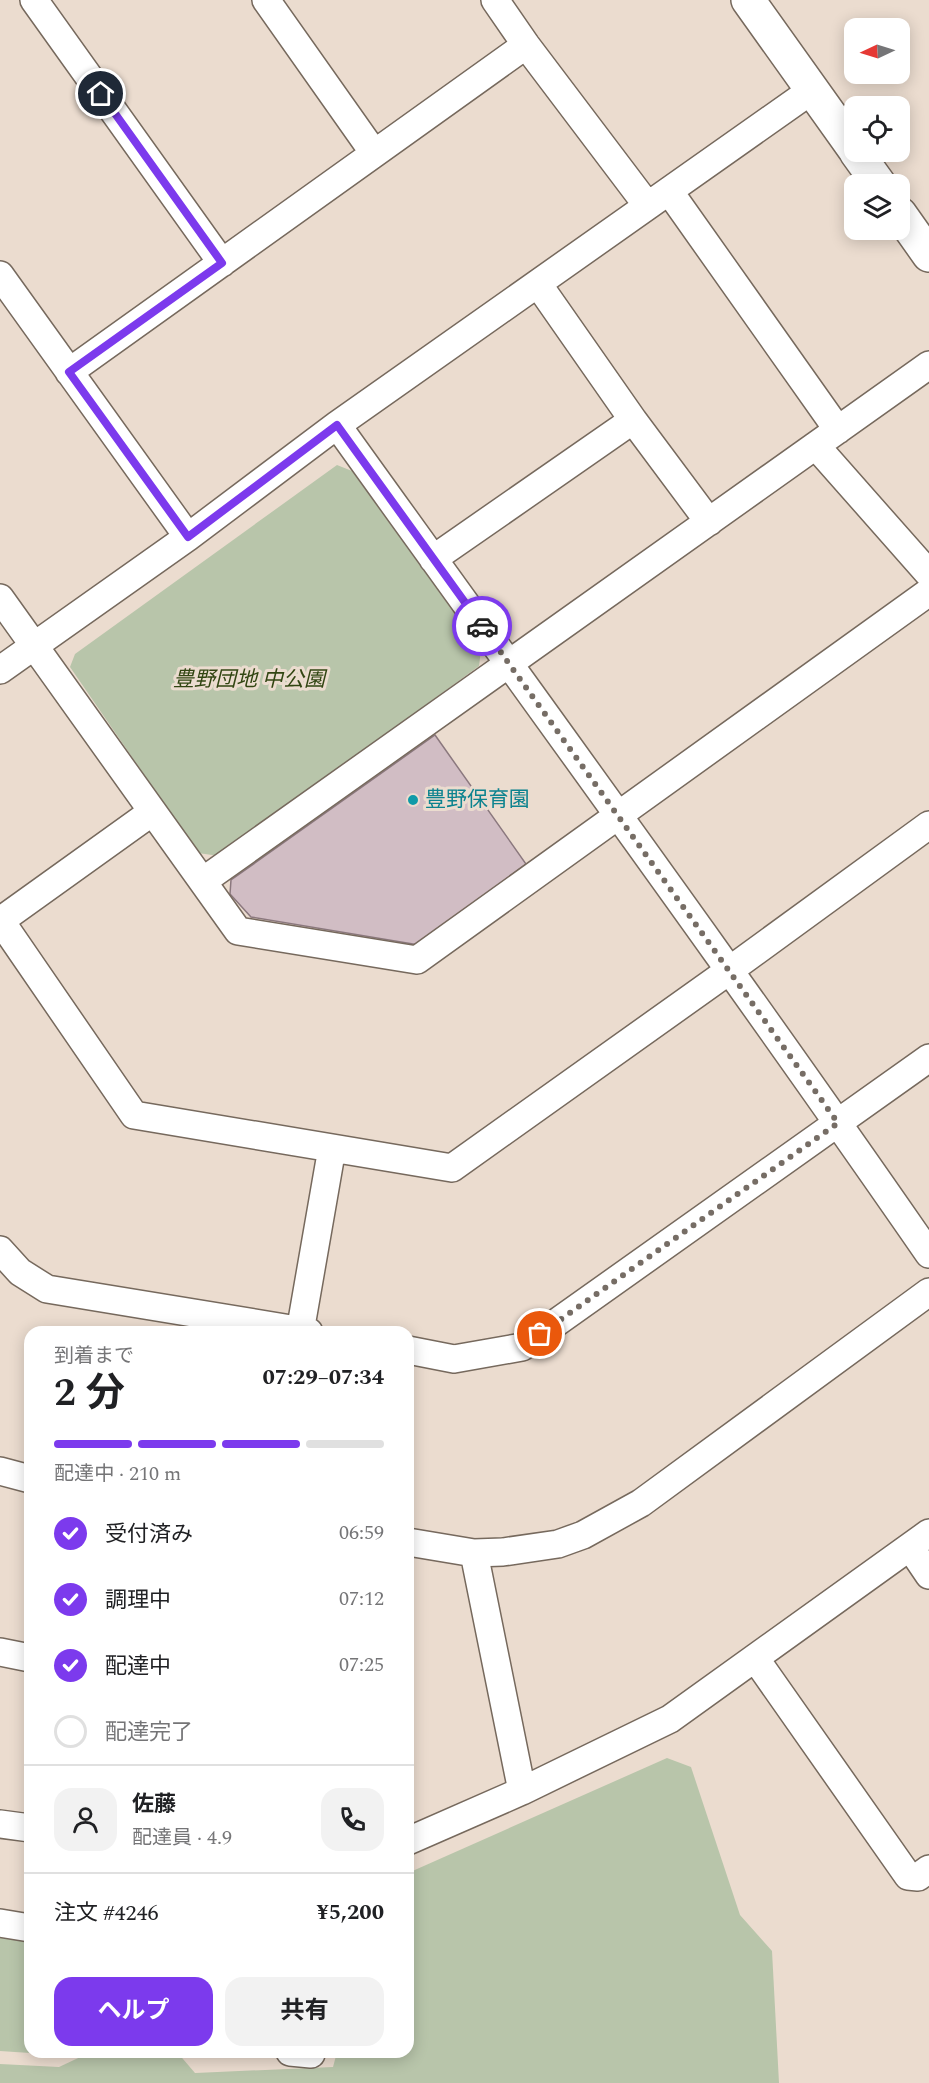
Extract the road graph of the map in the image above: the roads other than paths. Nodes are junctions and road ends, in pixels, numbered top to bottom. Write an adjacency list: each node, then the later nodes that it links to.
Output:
1 (34, 0): 12 (street)
2 (266, 0): 8 (street)
3 (495, 0): 5 (street)
4 (748, 0): 6 (street)
5 (526, 45): 8 (street); 9 (street)
6 (812, 90): 7 (street); 9 (street)
7 (844, 135)
8 (374, 153): 12 (street)
9 (658, 198): 14 (street); 19 (street)
10 (910, 228): 11 (street)
11 (929, 255)
12 (222, 263): 16 (street)
13 (0, 275): 16 (street)
14 (538, 284): 17 (street); 18 (street)
15 (929, 365): 19 (street)
16 (69, 372): 22 (street)
17 (633, 420): 21 (street); 23 (street)
18 (337, 425): 22 (street); 23 (street)
19 (838, 430): 20 (street)
20 (816, 446): 21 (street); 24 (street)
21 (709, 522): 28 (street)
22 (188, 537): 27 (street)
23 (433, 559): 28 (street)
24 (929, 574)
25 (929, 592): 31 (street)
26 (0, 598): 27 (street)
27 (34, 646): 29 (street); 30 (street)
28 (509, 663): 31 (street); 33 (street)
29 (0, 670)
30 (152, 812): 33 (street); 34 (street)
31 (618, 814): 33 (street); 35 (street)
32 (929, 825): 35 (street)
33 (203, 881)
34 (0, 921): 38 (street)
35 (730, 970): 37 (street); 38 (street)
36 (929, 1058): 37 (street)
37 (838, 1123): 40 (street); 44 (street)
38 (332, 1148): 43 (street)
39 (0, 1250): 42 (street)
40 (929, 1254)
41 (929, 1292): 49 (street)
42 (267, 1326)
43 (304, 1326)
44 (414, 1351)
45 (0, 1471): 46 (street)
46 (24, 1477)
47 (919, 1540): 50 (street); 53 (street)
48 (414, 1543): 49 (street)
49 (474, 1553): 54 (street)
50 (929, 1575)
51 (0, 1652): 52 (street)
52 (24, 1657)
53 (754, 1658): 54 (street); 58 (street)
54 (522, 1791): 57 (street)
55 (0, 1824): 56 (street)
56 (24, 1827)
57 (414, 1838)
58 (929, 1869)
59 (0, 1923): 60 (street)
60 (24, 1927)

